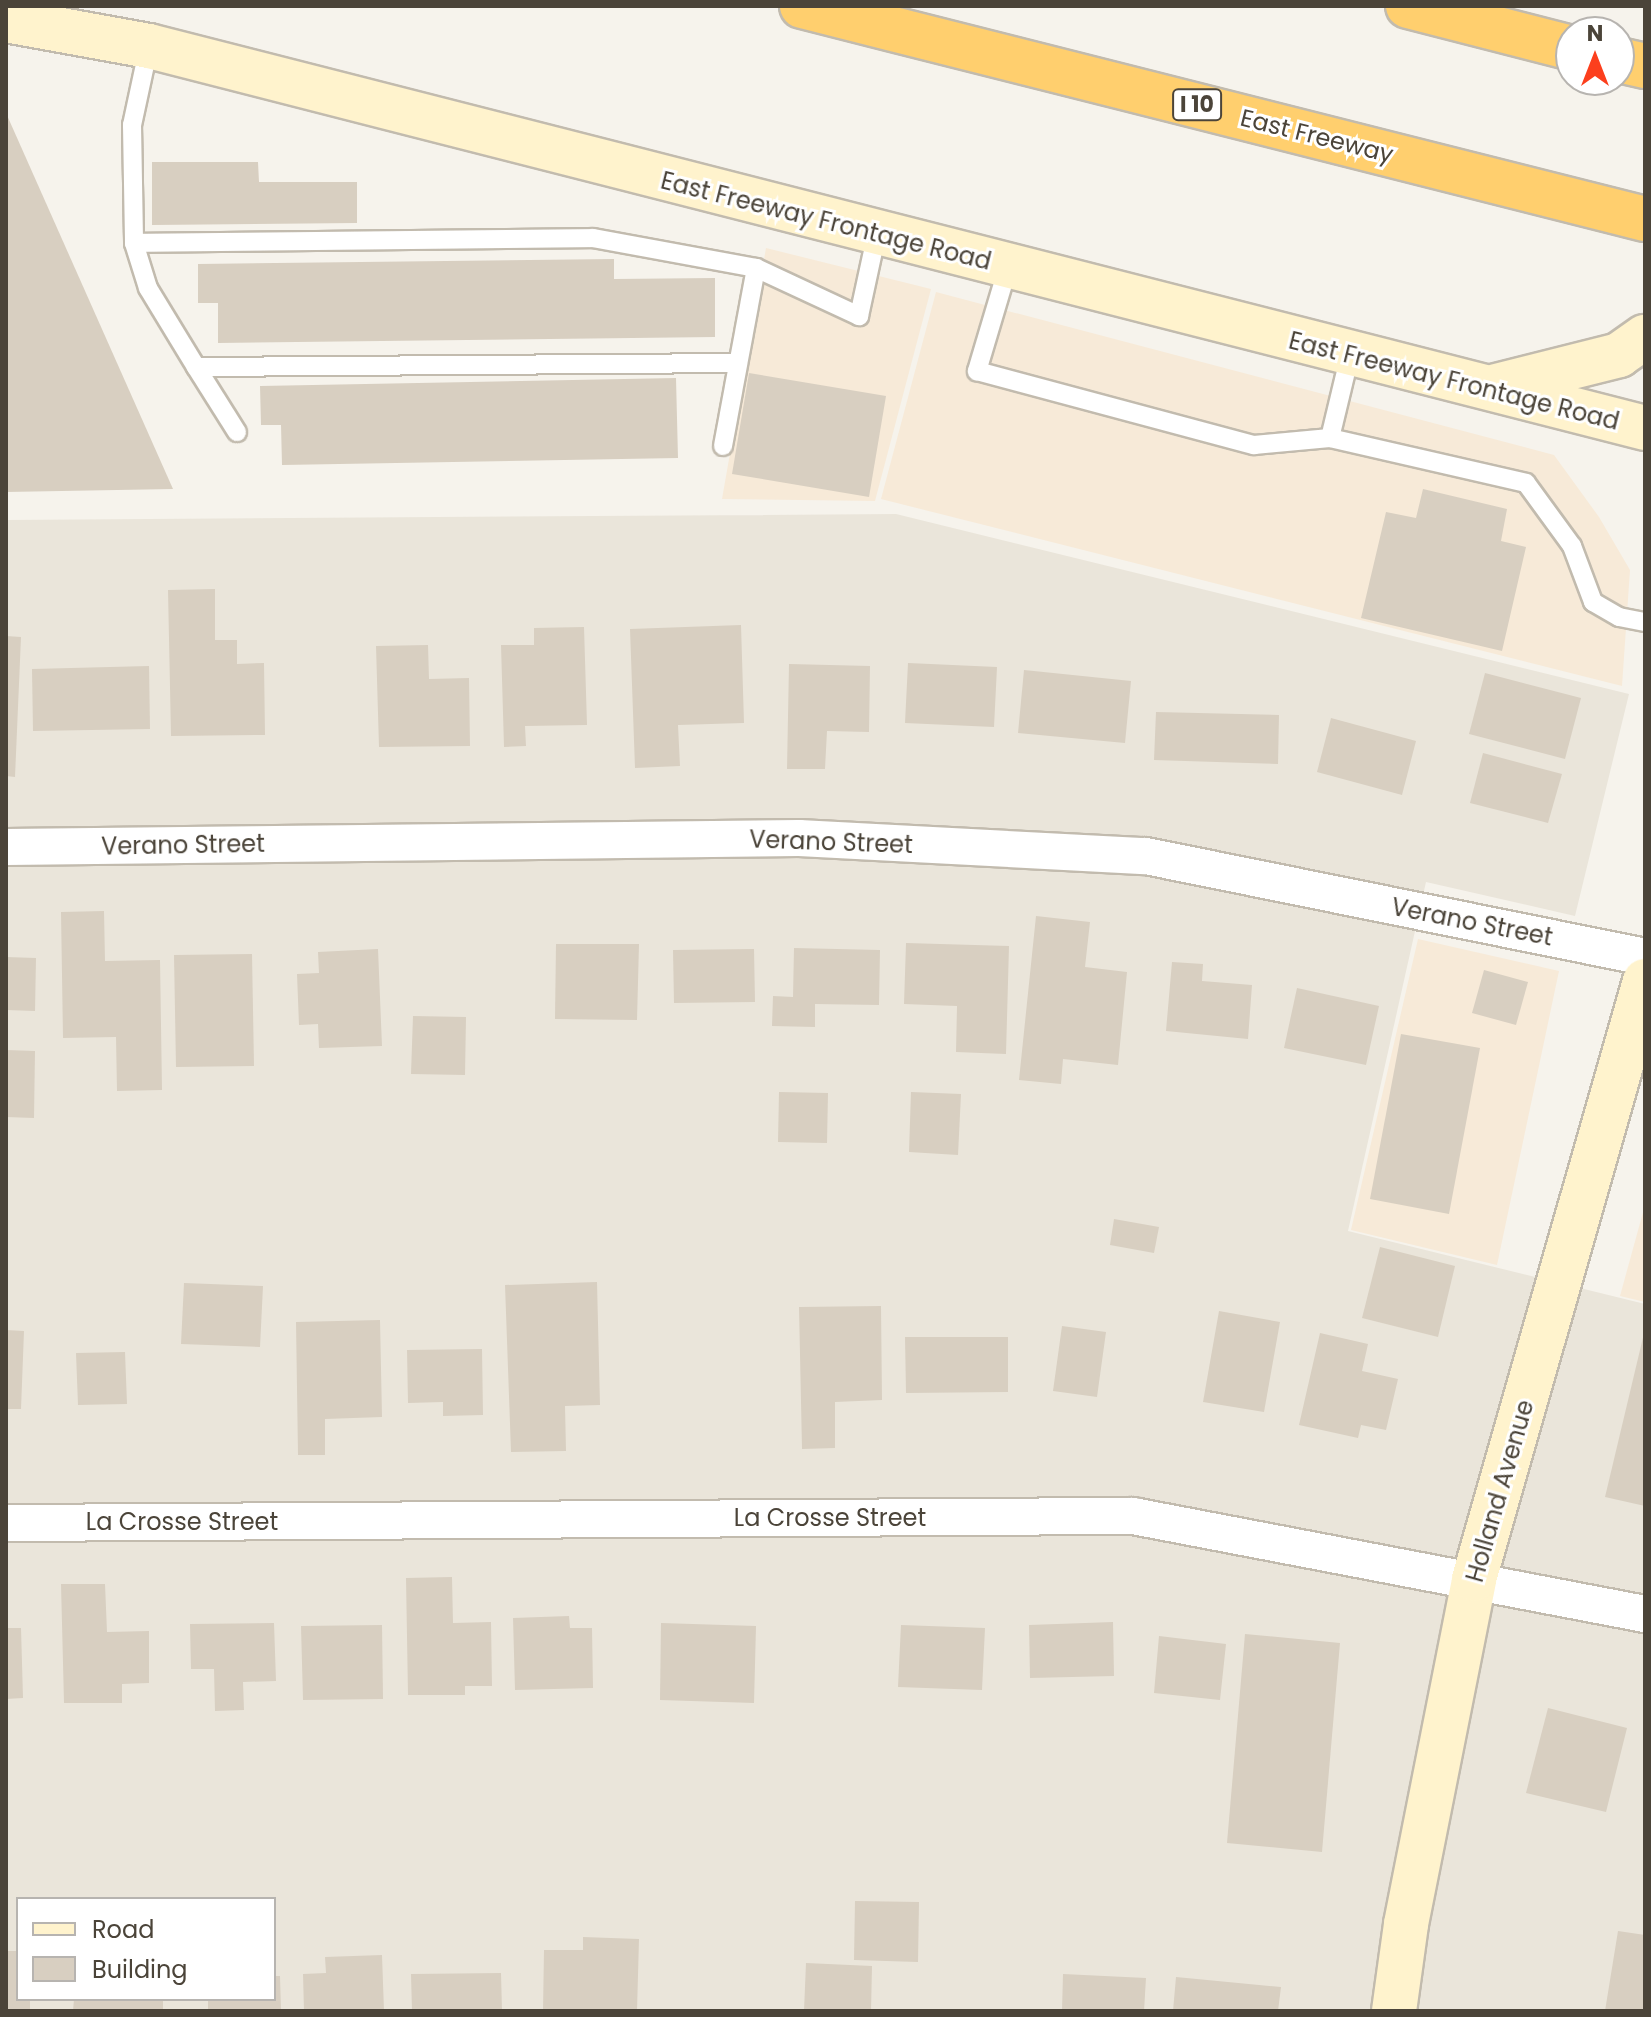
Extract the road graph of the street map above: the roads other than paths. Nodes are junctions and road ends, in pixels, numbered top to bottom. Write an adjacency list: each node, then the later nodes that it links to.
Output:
1 (802, 6): 6 (highway, East Freeway / I 10)
2 (1408, 6): 4 (highway)
3 (6, 20): 5 (main road, East Freeway Frontage Road)
4 (1555, 44)
5 (149, 46): 7 (main road, East Freeway Frontage Road); 8 (lane)
6 (1645, 219)
7 (877, 233): 9 (main road, East Freeway Frontage Road); 10 (lane)
8 (134, 243): 10 (lane); 14 (lane)
9 (1008, 267): 12 (main road, East Freeway Frontage Road); 18 (lane)
10 (756, 268): 13 (lane)
11 (1645, 337): 15 (main road)
12 (1350, 355): 15 (main road, East Freeway Frontage Road); 18 (lane)
13 (737, 363): 14 (lane); 19 (lane)
14 (196, 367): 17 (lane)
15 (1490, 388): 16 (main road, East Freeway Frontage Road)
16 (1645, 428)
17 (237, 432)
18 (1330, 438): 20 (lane)
19 (723, 446)
20 (1645, 622)
21 (6, 847): 22 (street, Verano Street)
22 (1645, 957)
23 (1645, 981): 25 (main road, Holland Avenue)
24 (6, 1523): 25 (street, La Crosse Street)
25 (1474, 1579): 26 (street, La Crosse Street); 27 (main road, Holland Avenue)
26 (1645, 1614)
27 (1394, 2011)

